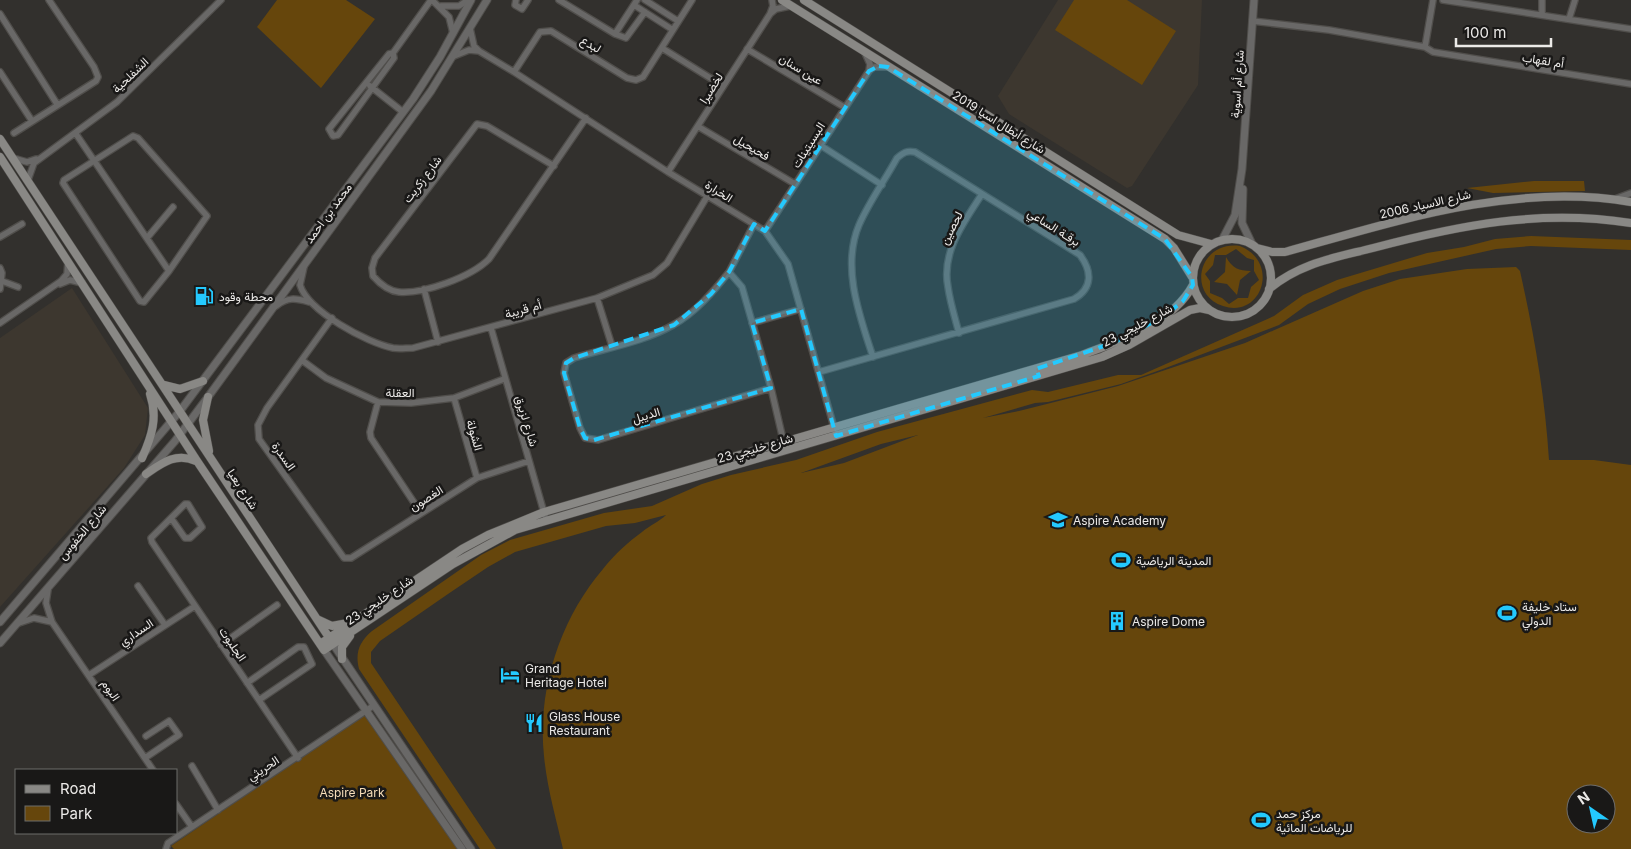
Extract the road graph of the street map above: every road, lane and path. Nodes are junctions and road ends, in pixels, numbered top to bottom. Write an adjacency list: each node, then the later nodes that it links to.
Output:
1 (49, 0): 50 (street)
2 (221, 0): 57 (street, الشفلحية)
3 (431, 0): 21 (street); 40 (street)
4 (469, 0): 21 (street); 33 (street, محمد بن احمد)
5 (487, 0): 30 (street, محمد بن احمد)
6 (516, 0): 7 (street)
7 (528, 0)
8 (559, 0): 34 (street)
9 (645, 0): 28 (street)
10 (692, 0): 28 (street, لبدع)
11 (772, 0): 25 (street, لخضيرا)
12 (782, 0): 22 (main road, شارع أبطال اسيا 2019)
13 (804, 0): 83 (main road, شارع أبطال اسيا 2019)
14 (1254, 0): 29 (street, شارع أم اسوية)
15 (1433, 0): 35 (street)
16 (1443, 0): 20 (street)
17 (1542, 0): 26 (street)
18 (1575, 0): 27 (street)
19 (636, 2): 23 (street); 34 (street)
20 (1478, 3): 26 (street)
21 (441, 6): 33 (street)
22 (792, 6): 25 (street); 39 (main road, شارع أبطال اسيا 2019)
23 (645, 12): 32 (street); 34 (street)
24 (0, 13): 50 (street)
25 (770, 14): 37 (street, لخضيرا)
26 (1542, 15): 27 (street)
27 (1569, 20): 31 (street)
28 (678, 21): 32 (street, لبدع)
29 (1252, 21): 35 (street, أم لقهاب); 65 (street, شارع أم اسوية)
30 (470, 28): 38 (street); 41 (street, محمد بن احمد)
31 (1631, 29)
32 (673, 30): 36 (street, لبدع)
33 (454, 33): 52 (street, محمد بن احمد)
34 (615, 34)
35 (1425, 47): 47 (street, أم لقهاب)
36 (662, 48): 45 (street, لبدع); 48 (street)
37 (747, 48): 48 (street, لخضيرا); 51 (street, عين سنان)
38 (479, 52): 41 (street); 45 (street, الخرارة)
39 (865, 52): 42 (main road, شارع أبطال اسيا 2019); 43 (street)
40 (393, 54): 46 (street); 49 (street)
41 (454, 56): 86 (street, محمد بن احمد)
42 (888, 66): 43 (street); 91 (main road, شارع أبطال اسيا 2019)
43 (869, 71): 51 (street, البسيتينات)
44 (0, 72): 54 (street)
45 (514, 72): 53 (street, الخرارة)
46 (366, 83): 49 (street); 49 (street)
47 (1631, 84)
48 (724, 86): 55 (street, لخضيرا)
49 (372, 88): 52 (street)
50 (57, 104): 54 (street)
51 (844, 107): 59 (street, البسيتينات)
52 (403, 112): 116 (street, محمد بن احمد)
53 (586, 118): 64 (street, شارع زكريت); 66 (street, الخرارة)
54 (32, 121): 56 (street)
55 (698, 126): 66 (street, لخضيرا); 68 (street, فحيحيل)
56 (14, 133)
57 (76, 134): 60 (street, الشفلحية); 63 (street)
58 (0, 139): 62 (main road, شارع بعيا)
59 (820, 145): 68 (street, البسيتينات); 69 (street)
60 (44, 155): 62 (street, الشفلحية); 67 (street, الشفلحية)
61 (0, 157): 85 (main road, شارع بعيا)
62 (13, 158): 67 (main road, شارع بعيا)
63 (94, 159): 81 (street); 88 (street); 88 (street)
64 (554, 166): 96 (street, شارع زكريت); 96 (street, شارع زكريت)
65 (1242, 169): 82 (street, شارع أم اسوية); 84 (street, شارع أم اسوية)
66 (668, 172): 72 (street, الخرارة)
67 (28, 180): 117 (main road, شارع بعيا)
68 (795, 184): 79 (street, البسيتينات)
69 (882, 185): 71 (street, برقـة الساعي); 110 (street, برقـة الساعي)
70 (1631, 193): 73 (street)
71 (982, 194): 107 (street, لحصين); 107 (street, برقـة الساعي)
72 (708, 195): 78 (street, الخرارة); 98 (street, أم قريبة)
73 (1615, 199): 74 (main road, شارع الاسياد 2006); 84 (main road, شارع الاسياد 2006)
74 (1631, 202)
75 (173, 207): 81 (street)
76 (1631, 223): 97 (main road)
77 (22, 224): 80 (street)
78 (754, 224): 79 (street, الخرارة); 89 (street, الديبل)
79 (765, 231): 101 (street, الخرارة)
80 (0, 237)
81 (147, 238): 88 (street)
82 (1222, 240): 83 (main road); 84 (main road)
83 (1211, 244): 91 (main road)
84 (1255, 246): 97 (main road)
85 (68, 260): 92 (street); 93 (main road, شارع بعيا)
86 (304, 265): 99 (street); 100 (street, محمد بن احمد)
87 (0, 268): 90 (street)
88 (169, 271)
89 (729, 272): 105 (street); 109 (street, الديبل)
90 (2, 281): 94 (street); 95 (street)
91 (1192, 281): 102 (main road); 113 (main road, شارع خليجي 23)
92 (58, 284): 93 (street); 104 (street)
93 (83, 284): 115 (main road, شارع بعيا)
94 (18, 287)
95 (0, 289)
96 (424, 289): 108 (street)
97 (1269, 289): 102 (main road)
98 (597, 298): 106 (street, أم قريبة); 109 (street)
99 (309, 302): 100 (street, أم قريبة); 103 (street, أم قريبة)
100 (274, 308): 119 (street, محمد بن احمد)
101 (801, 309): 105 (street); 112 (street, الخرارة)
102 (1209, 310): 113 (main road, شارع خليجي 23)
103 (332, 318): 108 (street, أم قريبة); 111 (street, السدرة)
104 (0, 323)
105 (752, 323): 118 (street)
106 (491, 328): 108 (street, أم قريبة); 114 (street, شارع لزيرق)
107 (959, 333): 110 (street, برقـة الساعي)
108 (438, 342)
109 (612, 346): 118 (street, الديبل)
110 (873, 357): 112 (street, برقـة الساعي)
111 (303, 361): 121 (street, العقلة); 137 (street, السدرة)
112 (819, 372): 125 (street, الخرارة)
113 (1038, 373): 125 (main road, شارع خليجي 23)
114 (504, 379): 120 (street, العقلة); 130 (street, شارع لزيرق)
115 (144, 380): 123 (main road, شارع بعيا); 128 (main road)
116 (203, 381): 117 (main road); 122 (street, محمد بن احمد)
117 (164, 385): 122 (main road, شارع بعيا)
118 (771, 388): 127 (street)
119 (208, 397): 124 (street, محمد بن احمد); 131 (main road)
120 (454, 398): 121 (street, العقلة); 133 (street, الشولة)
121 (378, 402): 134 (street)
122 (180, 411): 123 (street, محمد بن احمد); 124 (main road, شارع بعيا)
123 (171, 422): 126 (main road, شارع بعيا); 128 (street, شارع الخفوس)
124 (188, 424): 126 (street, محمد بن احمد); 131 (main road, شارع بعيا)
125 (835, 432): 135 (main road, شارع خليجي 23)
126 (180, 434): 129 (main road, شارع بعيا); 132 (street, شارع الخفوس)
127 (782, 435)
128 (142, 458): 143 (street, شارع الخفوس)
129 (197, 461): 132 (main road); 151 (main road, شارع بعيا)
130 (529, 461): 133 (street, الغصون); 135 (street, شارع لزيرق)
131 (215, 467): 142 (main road, شارع بعيا)
132 (146, 474): 139 (street, شارع الخفوس)
133 (476, 478): 134 (street, الغصون)
134 (421, 513): 137 (street, الغصون)
135 (545, 516): 145 (main road, شارع خليجي 23)
136 (171, 518): 136 (street); 141 (street, الجلبوت)
137 (340, 554)
138 (138, 586): 147 (street)
139 (48, 590): 144 (street, البوم); 146 (street, شارع الخفوس)
140 (277, 605): 150 (street)
141 (195, 606): 147 (street, السداري); 150 (street, الجلبوت)
142 (313, 616): 145 (main road); 148 (main road, شارع بعيا)
143 (0, 622)
144 (52, 622): 146 (street); 153 (street, البوم)
145 (357, 624): 148 (main road, شارع خليجي 23); 152 (main road)
146 (16, 625): 149 (street, شارع الخفوس)
147 (165, 625): 153 (street, السداري)
148 (331, 641): 151 (main road, شارع خليجي 23); 152 (street, شارع بعيا)
149 (0, 644)
150 (221, 645): 154 (street, الجلبوت)
151 (322, 647): 156 (street, شارع بعيا)
152 (342, 658): 156 (street, شارع بعيا)
153 (89, 675): 158 (street, البوم)
154 (247, 683): 155 (street, الجلبوت); 155 (street)
155 (259, 700): 159 (street, الجلبوت)
156 (370, 708): 159 (street, الحريثي); 165 (street, شارع بعيا)
157 (146, 736): 158 (street)
158 (145, 758): 161 (street, البوم)
159 (298, 758): 163 (street, الحريثي)
160 (192, 766): 163 (street)
161 (152, 769)
162 (178, 807): 164 (street)
163 (220, 808): 164 (street, الحريثي)
164 (192, 827): 166 (street, الحريثي)
165 (462, 845): 167 (street, شارع بعيا)
166 (166, 849)
167 (471, 849)

